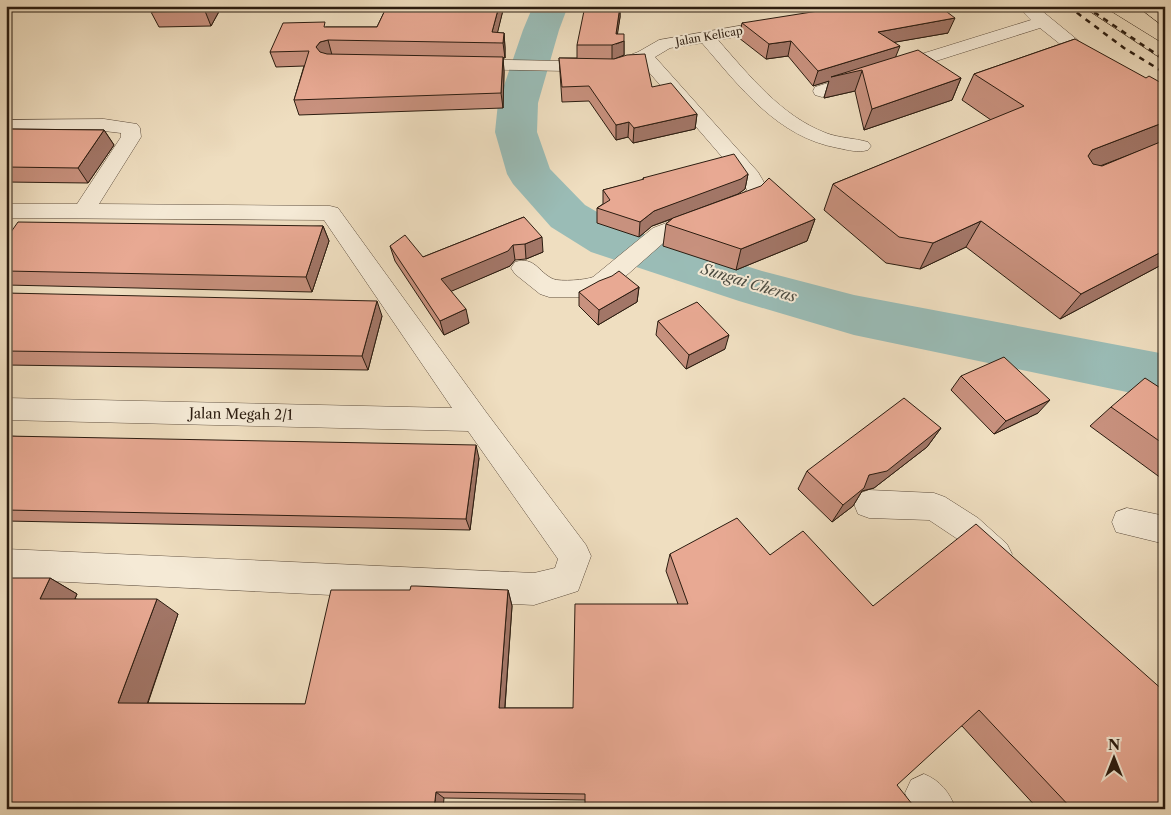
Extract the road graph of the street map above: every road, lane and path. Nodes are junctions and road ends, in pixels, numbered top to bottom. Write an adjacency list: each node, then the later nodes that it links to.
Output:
1 (1026, 6): 6 (street)
2 (1090, 6): 8 (highway)
3 (1145, 6): 4 (highway)
4 (1165, 20)
5 (791, 21): 7 (street, Jalan Kelicap)
6 (1043, 22): 11 (street); 12 (street)
7 (705, 36): 9 (street, Jalan Kelicap); 14 (street)
8 (1165, 52)
9 (644, 56): 10 (street, Jalan Kelicap); 17 (street)
10 (448, 64)
11 (1110, 76)
12 (822, 91)
13 (6, 126): 16 (street)
14 (861, 146)
15 (6, 211): 16 (street)
16 (84, 211): 19 (street)
17 (523, 268)
18 (365, 304): 19 (street)
19 (395, 305): 21 (street)
20 (6, 409): 21 (street, Jalan Megah 2/1)
21 (476, 420): 25 (street)
22 (869, 504): 26 (street)
23 (1127, 522): 24 (street)
24 (1165, 530)
25 (6, 564)
26 (1019, 574)

